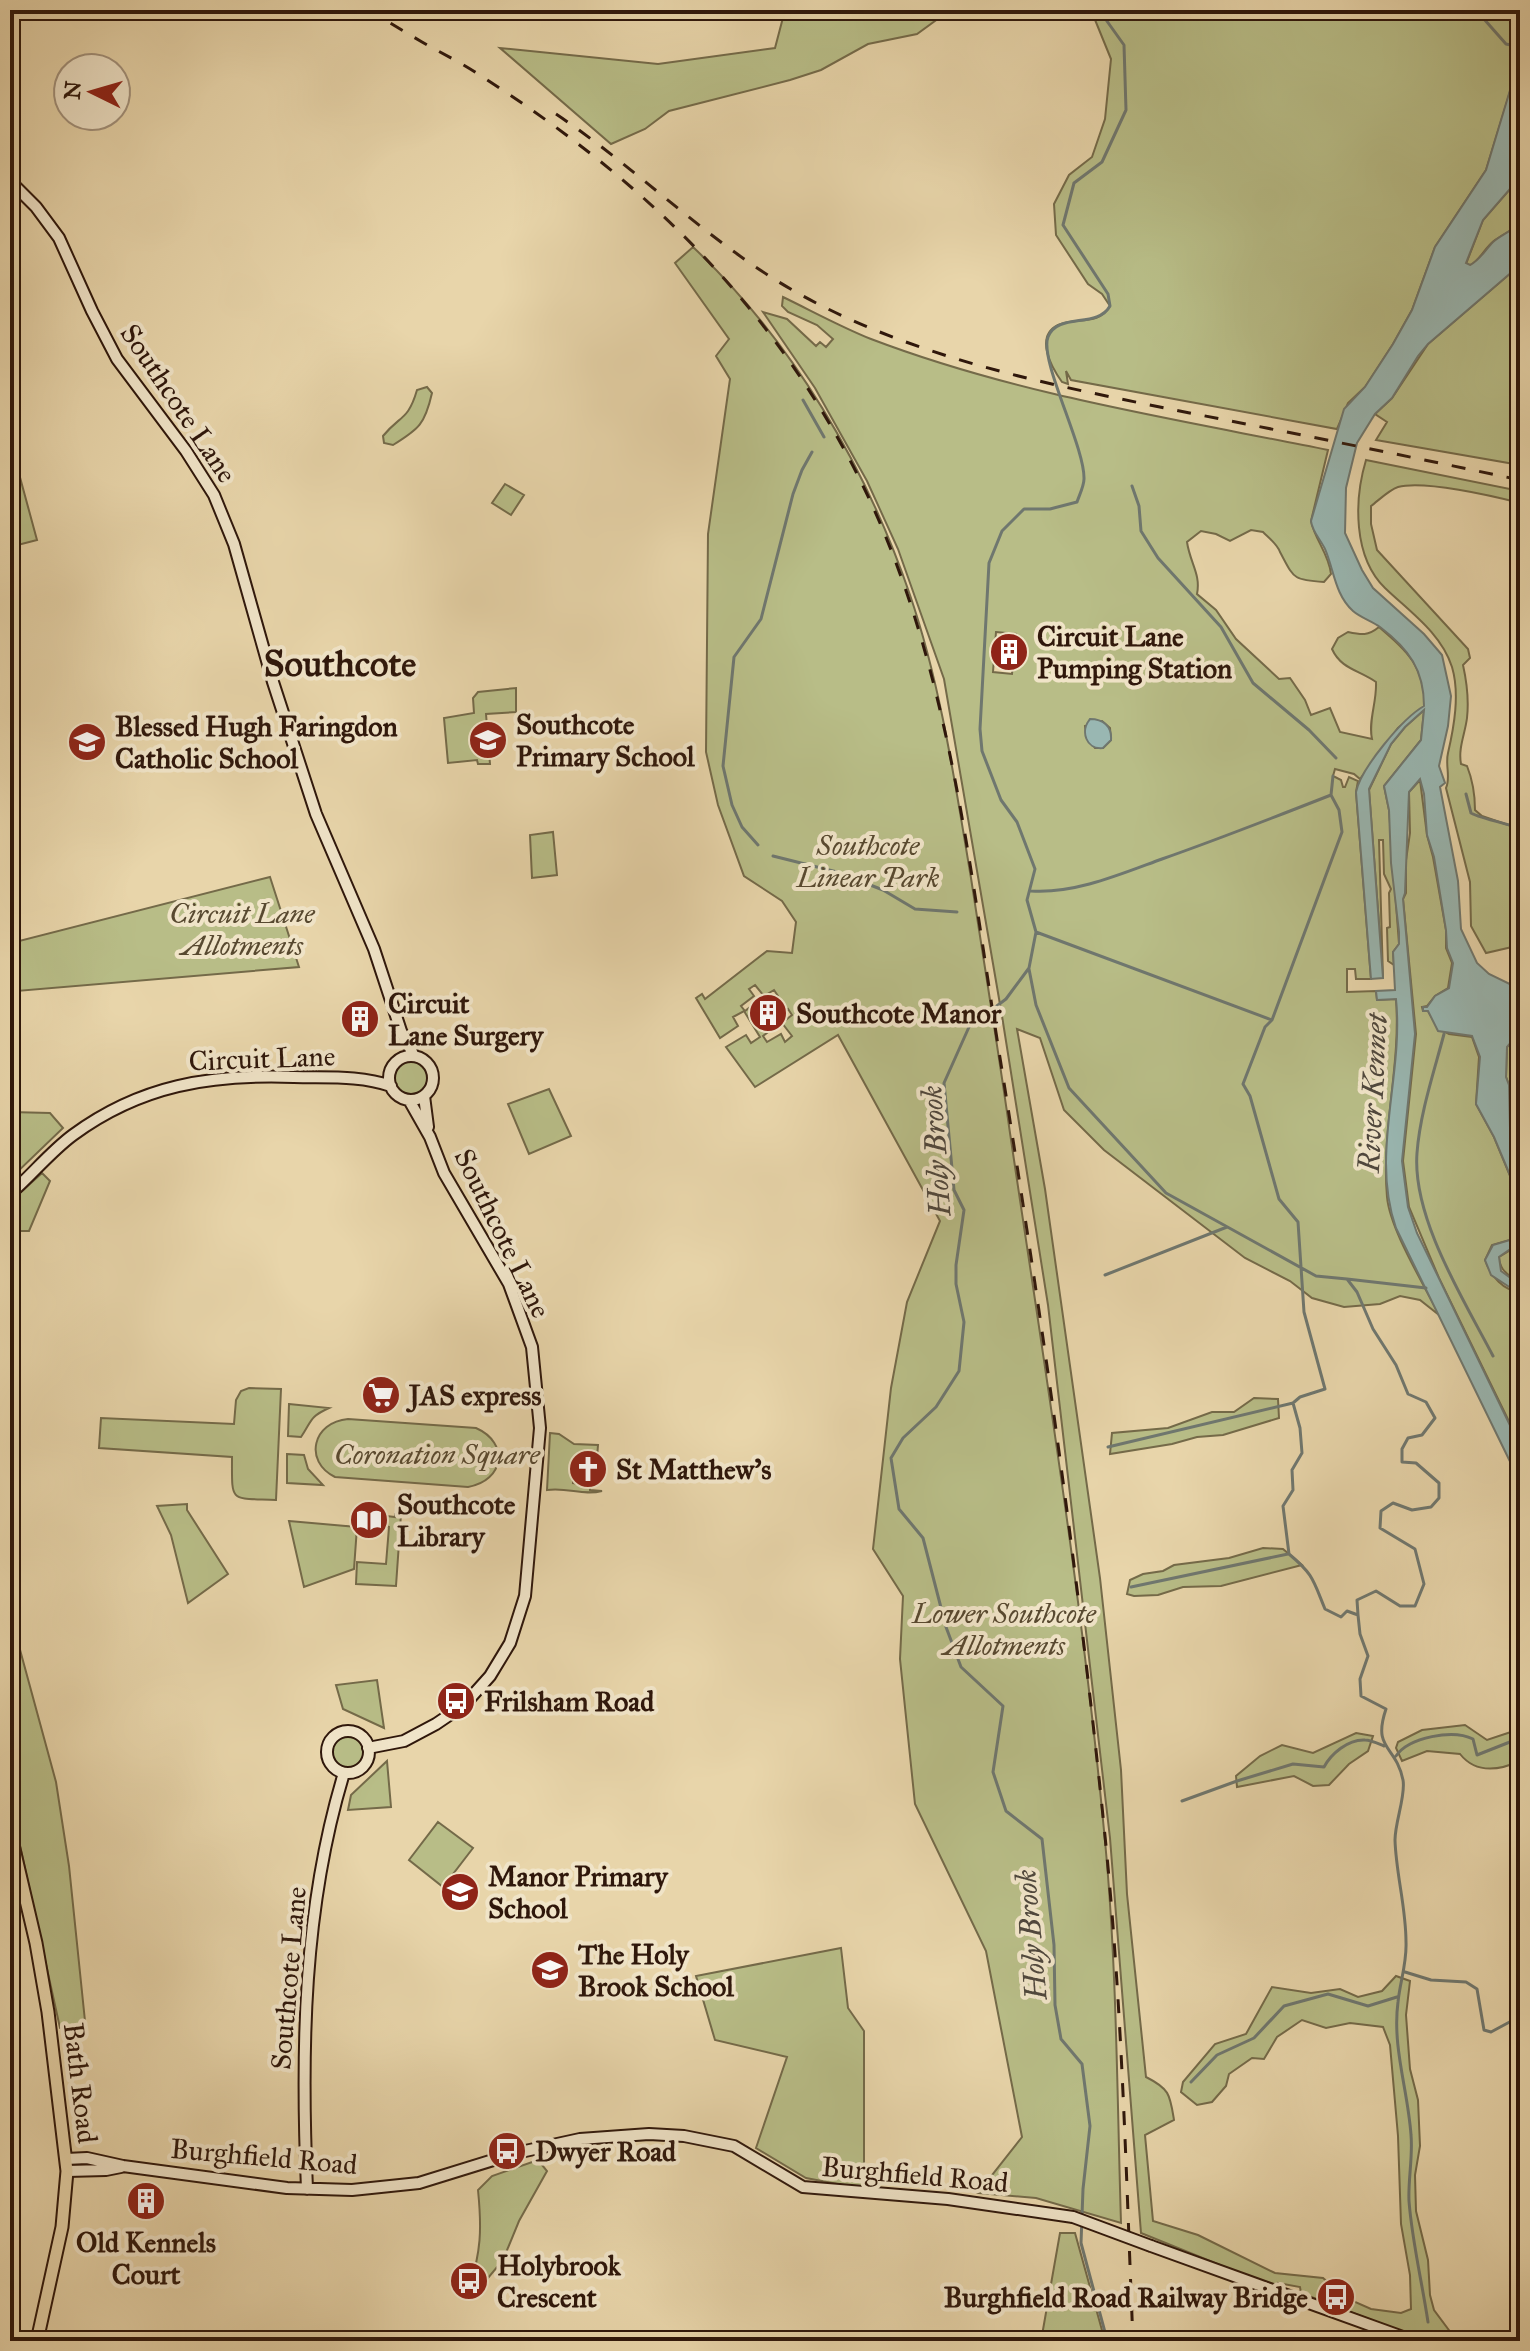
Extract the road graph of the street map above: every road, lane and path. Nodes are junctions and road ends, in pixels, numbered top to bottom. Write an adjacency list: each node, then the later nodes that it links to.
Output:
1 (10, 181): 2 (street, Southcote Lane)
2 (408, 1057): 3 (street); 6 (street)
3 (390, 1071): 4 (street, Circuit Lane); 5 (street)
4 (360, 1079): 5 (street, Circuit Lane); 9 (street, Circuit Lane)
5 (391, 1086): 7 (street)
6 (424, 1096): 7 (street); 8 (street, Southcote Lane)
7 (409, 1100): 8 (street, Southcote Lane)
8 (430, 1137): 10 (street, Southcote Lane)
9 (10, 1194)
10 (368, 1748): 11 (street); 11 (street)
11 (344, 1773): 14 (street, Southcote Lane)
12 (10, 1832): 13 (main road, Bath Road)
13 (67, 2165): 14 (street, Burghfield Road); 15 (main road, Bath Road)
14 (307, 2189): 16 (street, Burghfield Road, bridge)
15 (37, 2341)
16 (1414, 2341)

